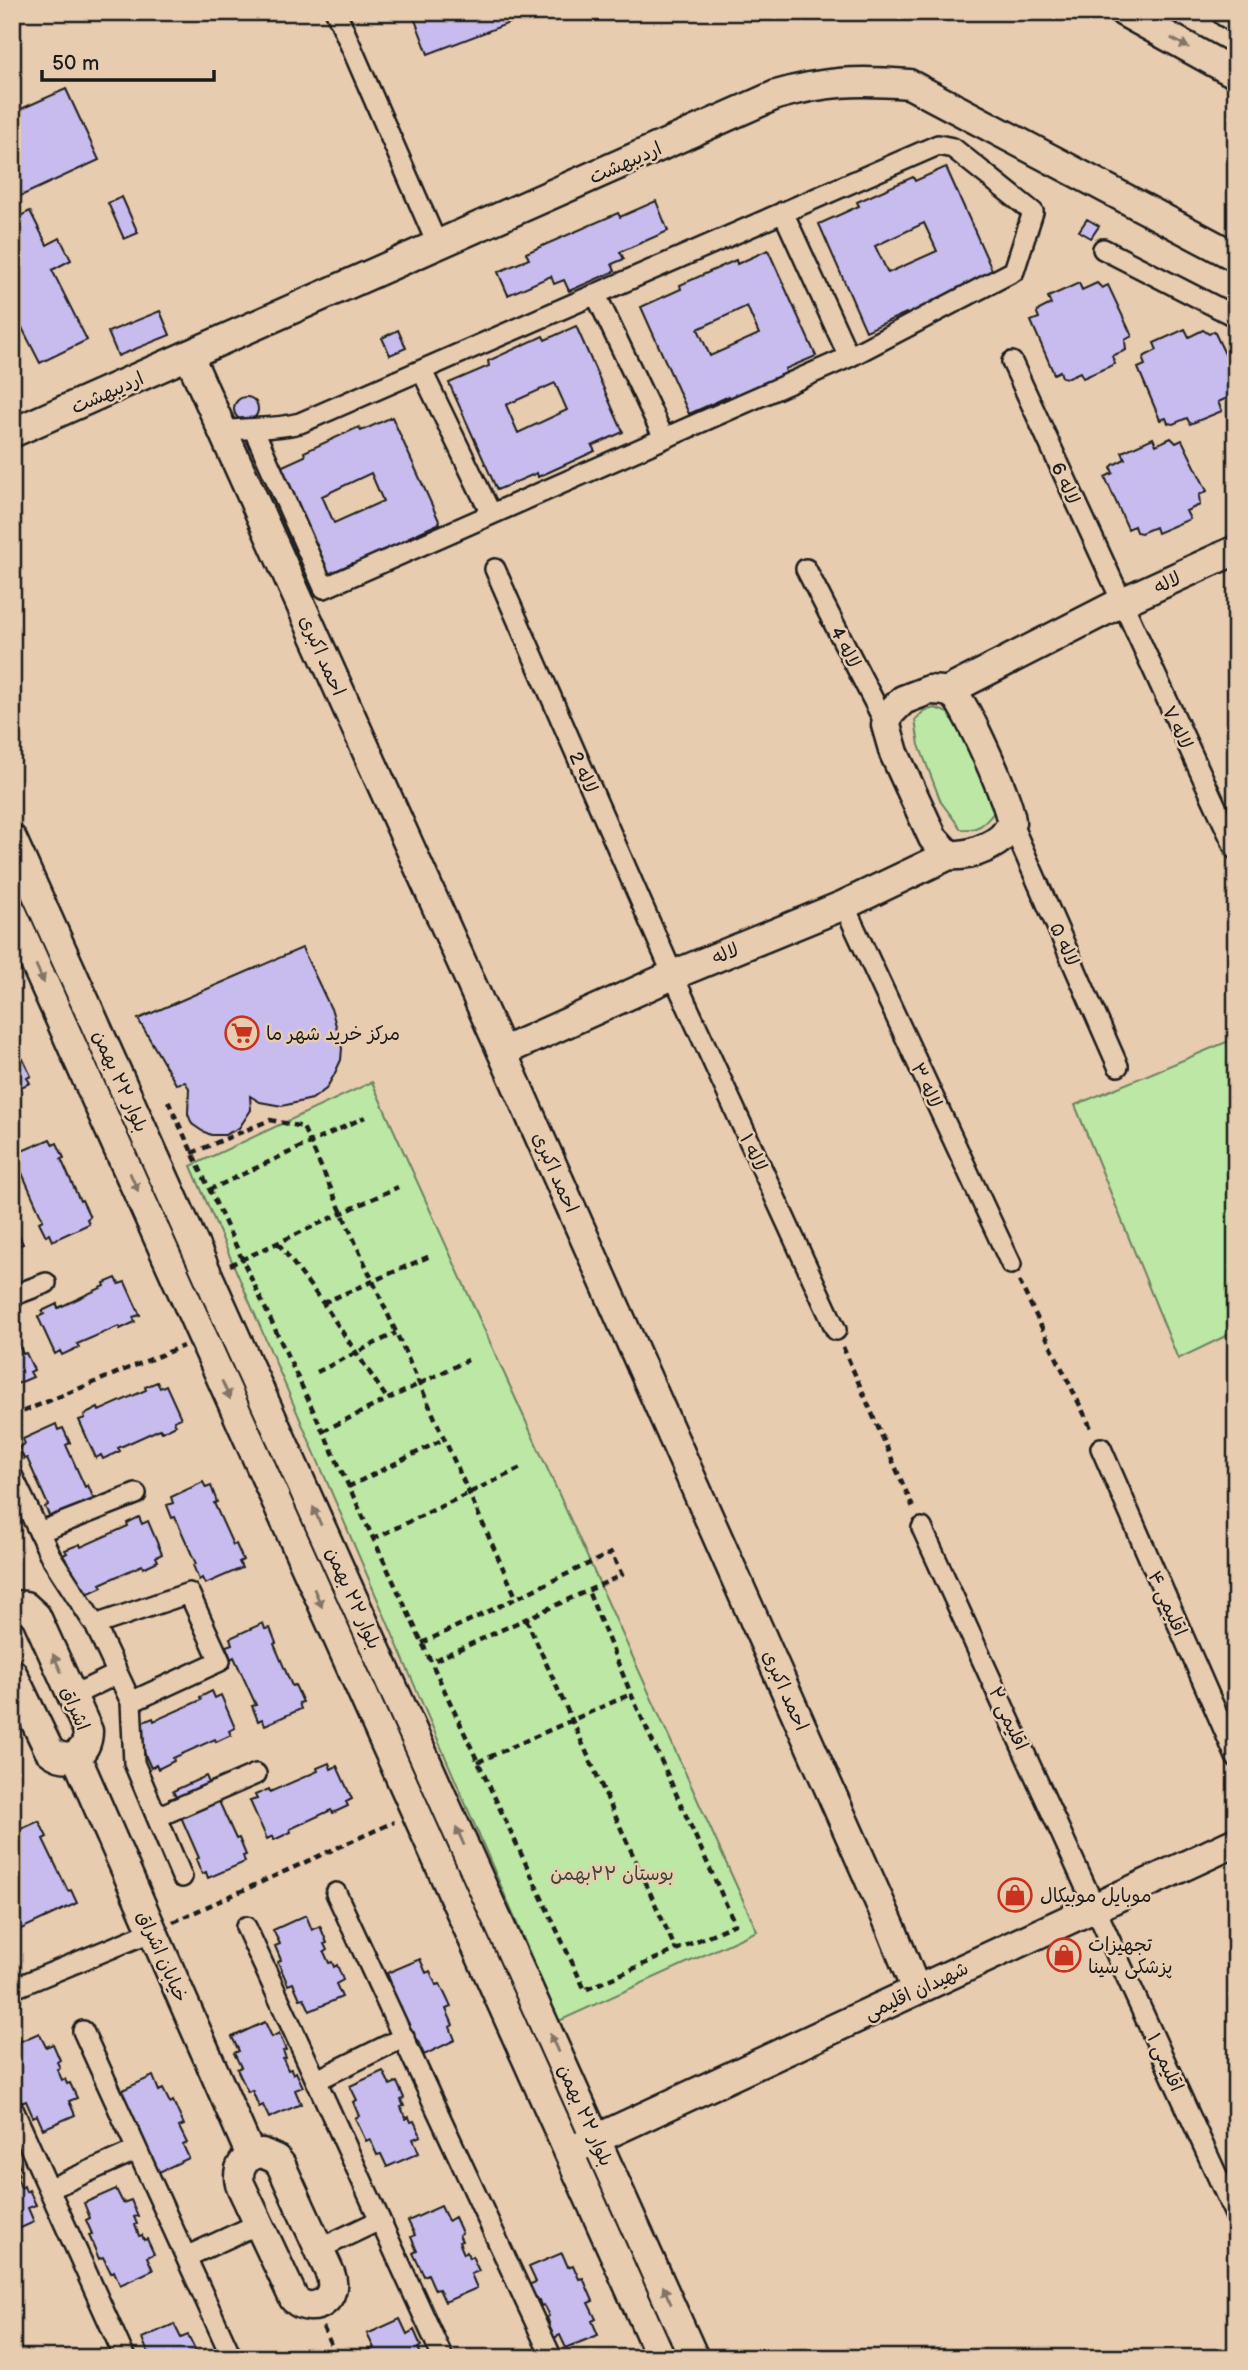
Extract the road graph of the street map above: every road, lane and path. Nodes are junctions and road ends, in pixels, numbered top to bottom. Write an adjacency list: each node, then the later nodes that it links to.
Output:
1 (336, 12): 7 (street)
2 (1124, 12): 5 (street, one-way to 5)
3 (1226, 12): 4 (street)
4 (1236, 18)
5 (1236, 74)
6 (783, 212): 10 (street); 13 (street); 13 (street)
7 (438, 244): 9 (street, اردیبهشت); 12 (street, اردیبهشت)
8 (1103, 249): 11 (street)
9 (1236, 257)
10 (596, 295): 15 (street); 19 (street)
11 (1236, 317)
12 (190, 356): 17 (street, احمد اکبری); 18 (street, اردیبهشت)
13 (849, 357): 19 (street)
14 (1012, 362): 24 (street, لاله 6)
15 (422, 371): 16 (street); 20 (street)
16 (254, 430): 17 (street); 20 (street)
17 (222, 431): 34 (street, احمد اکبری)
18 (12, 433)
19 (664, 438): 20 (street)
20 (491, 514)
21 (1236, 550): 24 (street, لاله)
22 (495, 569): 33 (street, لاله 2)
23 (806, 569): 26 (street, لاله 4)
24 (1120, 603): 25 (street, لاله); 29 (street, لاله ۷)
25 (948, 691): 26 (street, لاله); 27 (street)
26 (886, 725): 30 (street)
27 (1011, 822): 30 (street, لاله); 35 (street, لاله ۵)
28 (12, 839): 47 (street, بلوار ۲۲ بهمن)
29 (1236, 850)
30 (948, 855): 31 (street, لاله)
31 (844, 905): 33 (street, لاله); 46 (street, لاله ۳)
32 (12, 912): 54 (street, بلوار ۲۲ بهمن, one-way to 54)
33 (673, 975): 34 (street, لاله); 52 (street, لاله ۱)
34 (502, 1052): 99 (street, احمد اکبری)
35 (1118, 1066)
36 (168, 1101): 39 (path)
37 (365, 1117): 38 (path)
38 (311, 1144): 39 (path); 41 (path); 42 (path)
39 (192, 1153): 41 (path)
40 (398, 1187): 42 (path)
41 (209, 1190): 45 (path)
42 (342, 1213): 43 (path); 48 (path)
43 (278, 1243): 45 (path); 51 (path)
44 (430, 1256): 48 (path)
45 (241, 1260): 47 (path); 61 (path)
46 (1011, 1264): 63 (path)
47 (209, 1275): 104 (street, بلوار ۲۲ بهمن, one-way to 47)
48 (372, 1280): 51 (path); 53 (path)
49 (46, 1283): 50 (street)
50 (12, 1296)
51 (323, 1303): 55 (path)
52 (836, 1330): 69 (path)
53 (396, 1333): 55 (path); 58 (path)
54 (203, 1338): 60 (path); 89 (street, بلوار ۲۲ بهمن, one-way to 89)
55 (357, 1353): 57 (path); 59 (path)
56 (468, 1360): 58 (path)
57 (317, 1372)
58 (419, 1383): 59 (path); 62 (path)
59 (388, 1400): 61 (path)
60 (12, 1416)
61 (323, 1432): 66 (path)
62 (444, 1439): 66 (path); 67 (path)
63 (1101, 1448): 86 (street, اقلیمی ۴)
64 (521, 1468): 67 (path)
65 (12, 1475): 70 (street)
66 (348, 1487): 71 (path)
67 (469, 1493): 71 (path); 73 (path)
68 (136, 1494): 70 (street)
69 (922, 1528): 94 (street, اقلیمی ۲)
70 (39, 1532): 76 (street)
71 (373, 1539): 77 (path)
72 (588, 1591): 73 (path); 75 (path); 81 (path)
73 (516, 1597): 77 (path)
74 (12, 1605): 82 (street, اشراق, one-way to 74)
75 (526, 1619): 78 (path); 84 (path)
76 (94, 1625): 80 (street); 83 (street)
77 (422, 1643): 78 (path)
78 (431, 1662): 87 (path)
79 (12, 1673): 85 (street, اشراق)
80 (117, 1674): 82 (street); 83 (street)
81 (631, 1694): 84 (path); 97 (path)
82 (72, 1696): 85 (street, اشراق)
83 (131, 1702): 90 (street)
84 (572, 1720): 87 (path); 97 (path)
85 (76, 1756): 96 (street, خیابان اشراق)
86 (1236, 1757)
87 (478, 1762): 97 (path)
88 (256, 1774): 90 (street)
89 (415, 1812): 96 (path); 106 (street, بلوار ۲۲ بهمن)
90 (157, 1816): 92 (street)
91 (1236, 1842): 94 (street, شهیدان اقلیمی)
92 (182, 1877)
93 (337, 1893): 101 (street)
94 (1095, 1908): 99 (street, شهیدان اقلیمی); 109 (street, اقلیمی ۱)
95 (246, 1927): 102 (street)
96 (153, 1931): 98 (street); 107 (street, خیابان اشراق)
97 (676, 1950)
98 (12, 1989)
99 (916, 1990): 104 (street, شهیدان اقلیمی)
100 (83, 2031): 105 (street)
101 (404, 2037): 102 (street); 119 (street)
102 (317, 2080): 110 (street)
103 (12, 2107): 108 (street)
104 (596, 2138): 106 (street, شهیدان اقلیمی); 121 (street, بلوار ۲۲ بهمن, one-way to 104)
105 (137, 2150): 108 (street); 113 (street)
106 (569, 2152): 120 (street, بلوار ۲۲ بهمن)
107 (251, 2156): 111 (street); 112 (street)
108 (49, 2189): 115 (street)
109 (1236, 2217)
110 (380, 2220): 112 (street); 118 (street)
111 (258, 2224): 113 (street); 114 (street)
112 (319, 2249): 114 (street)
113 (186, 2257): 116 (street)
114 (314, 2307): 117 (path)
115 (125, 2358)
116 (232, 2358)
117 (337, 2358)
118 (443, 2358)
119 (552, 2358)
120 (661, 2358)
121 (694, 2358)

